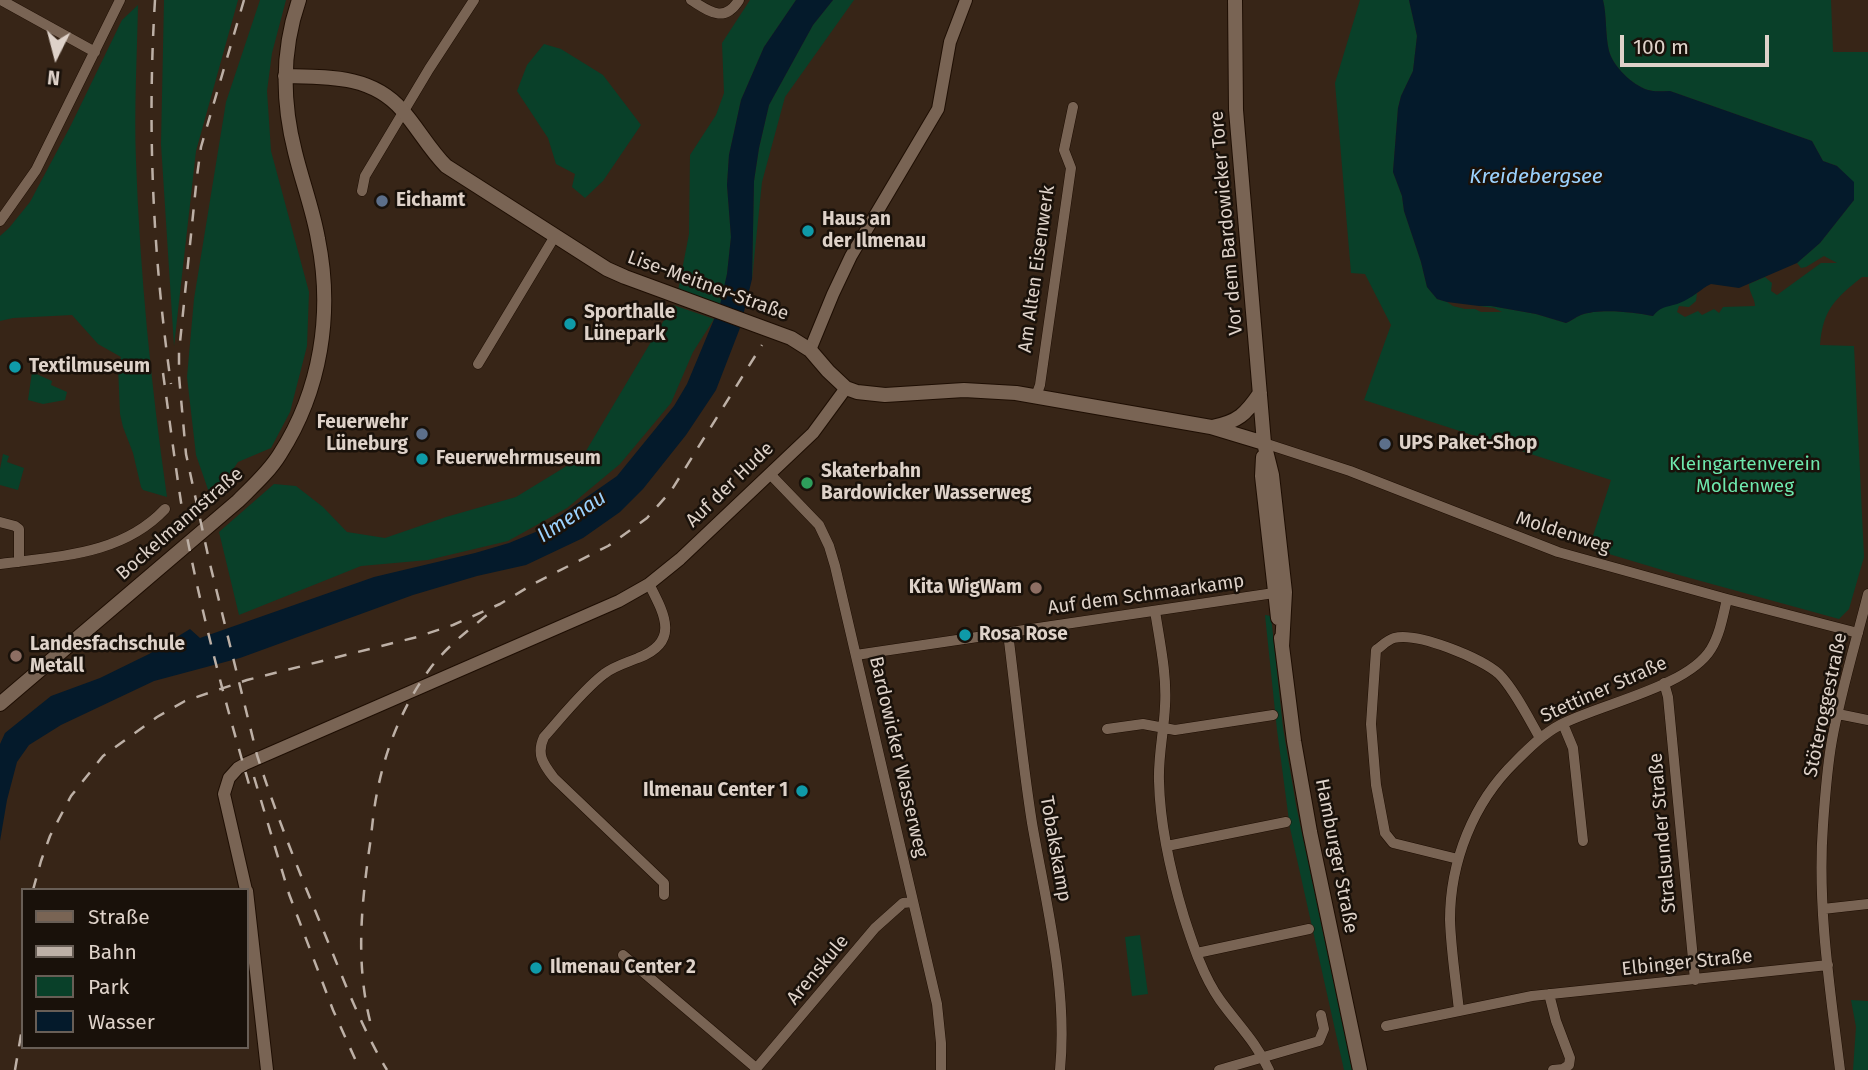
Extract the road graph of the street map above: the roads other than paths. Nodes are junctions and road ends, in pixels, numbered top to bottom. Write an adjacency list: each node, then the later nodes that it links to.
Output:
1 (1, 0): 9 (street)
2 (120, 0): 9 (street)
3 (299, 0): 10 (main road, Bockelmannstraße)
4 (474, 0): 12 (street)
5 (691, 0): 6 (street)
6 (738, 0)
7 (966, 0): 16 (street)
8 (1234, 0): 19 (main road, Vor dem Bardowicker Tore)
9 (96, 52): 14 (street)
10 (285, 76): 12 (main road, Lise-Meitner-Straße); 38 (main road, Bockelmannstraße)
11 (1073, 107): 20 (street, Am Alten Eisenwerk)
12 (404, 111): 13 (street); 15 (main road, Lise-Meitner-Straße)
13 (362, 191)
14 (0, 221)
15 (555, 236): 16 (main road, Lise-Meitner-Straße); 17 (street)
16 (810, 350): 18 (main road)
17 (478, 364)
18 (846, 388): 20 (main road); 23 (street, Auf der Hude)
19 (1260, 393): 21 (main road); 22 (main road, Vor dem Bardowicker Tore)
20 (1036, 396): 21 (main road)
21 (1211, 427): 22 (main road)
22 (1264, 443): 29 (main road, Vor dem Bardowicker Tore); 31 (street, Moldenweg); 35 (main road, Vor dem Bardowicker Tore)
23 (770, 474): 28 (street, Auf der Hude); 36 (street, Bardowicker Wasserweg)
24 (165, 509): 26 (street)
25 (0, 522): 26 (street)
26 (19, 562): 27 (street)
27 (0, 564)
28 (649, 584): 50 (street, Auf der Hude); 51 (street)
29 (1274, 593): 32 (street, Auf dem Schmaarkamp); 35 (main road, Vor dem Bardowicker Tore)
30 (1868, 594): 33 (street, Stöteroggestraße)
31 (1727, 599): 33 (street, Moldenweg); 37 (street, Stettiner Straße)
32 (1155, 611): 34 (street, Auf dem Schmaarkamp); 43 (street)
33 (1858, 632): 39 (street, Stöteroggestraße)
34 (1008, 633): 36 (street, Auf dem Schmaarkamp); 69 (street, Tobakskamp)
35 (1282, 647): 72 (main road, Hamburger Straße)
36 (856, 655): 53 (street, Bardowicker Wasserweg)
37 (1664, 683): 42 (street, Stettiner Straße); 60 (street, Stralsunder Straße)
38 (0, 704)
39 (1838, 714): 41 (street); 55 (street, Stöteroggestraße)
40 (1273, 715): 43 (street)
41 (1868, 720)
42 (1563, 724): 45 (street, Stettiner Straße); 47 (street)
43 (1163, 727): 44 (street); 48 (street)
44 (1107, 729)
45 (1541, 738): 49 (street, Stettiner Straße); 49 (street)
46 (1286, 822): 48 (street)
47 (1583, 841)
48 (1167, 846): 57 (street)
49 (1458, 859): 62 (street, Stettiner Straße)
50 (246, 888)
51 (664, 895)
52 (248, 900): 67 (street)
53 (913, 902): 66 (street, Arenskule); 68 (street, Bardowicker Wasserweg)
54 (1868, 904): 55 (street)
55 (1823, 909): 59 (street, Stöteroggestraße)
56 (1309, 929): 57 (street)
57 (1197, 953): 65 (street)
58 (623, 955): 66 (street)
59 (1828, 965): 60 (street, Elbinger Straße); 74 (street, Stöteroggestraße)
60 (1695, 980): 61 (street, Elbinger Straße)
61 (1549, 994): 62 (street, Elbinger Straße); 73 (street)
62 (1459, 1011): 64 (street, Elbinger Straße)
63 (1321, 1015): 65 (street)
64 (1386, 1026)
65 (1262, 1056): 70 (street); 71 (street)
66 (755, 1069)
67 (267, 1070)
68 (940, 1070)
69 (1060, 1070)
70 (1219, 1070)
71 (1269, 1070)
72 (1360, 1070)
73 (1553, 1070)
74 (1840, 1070)

